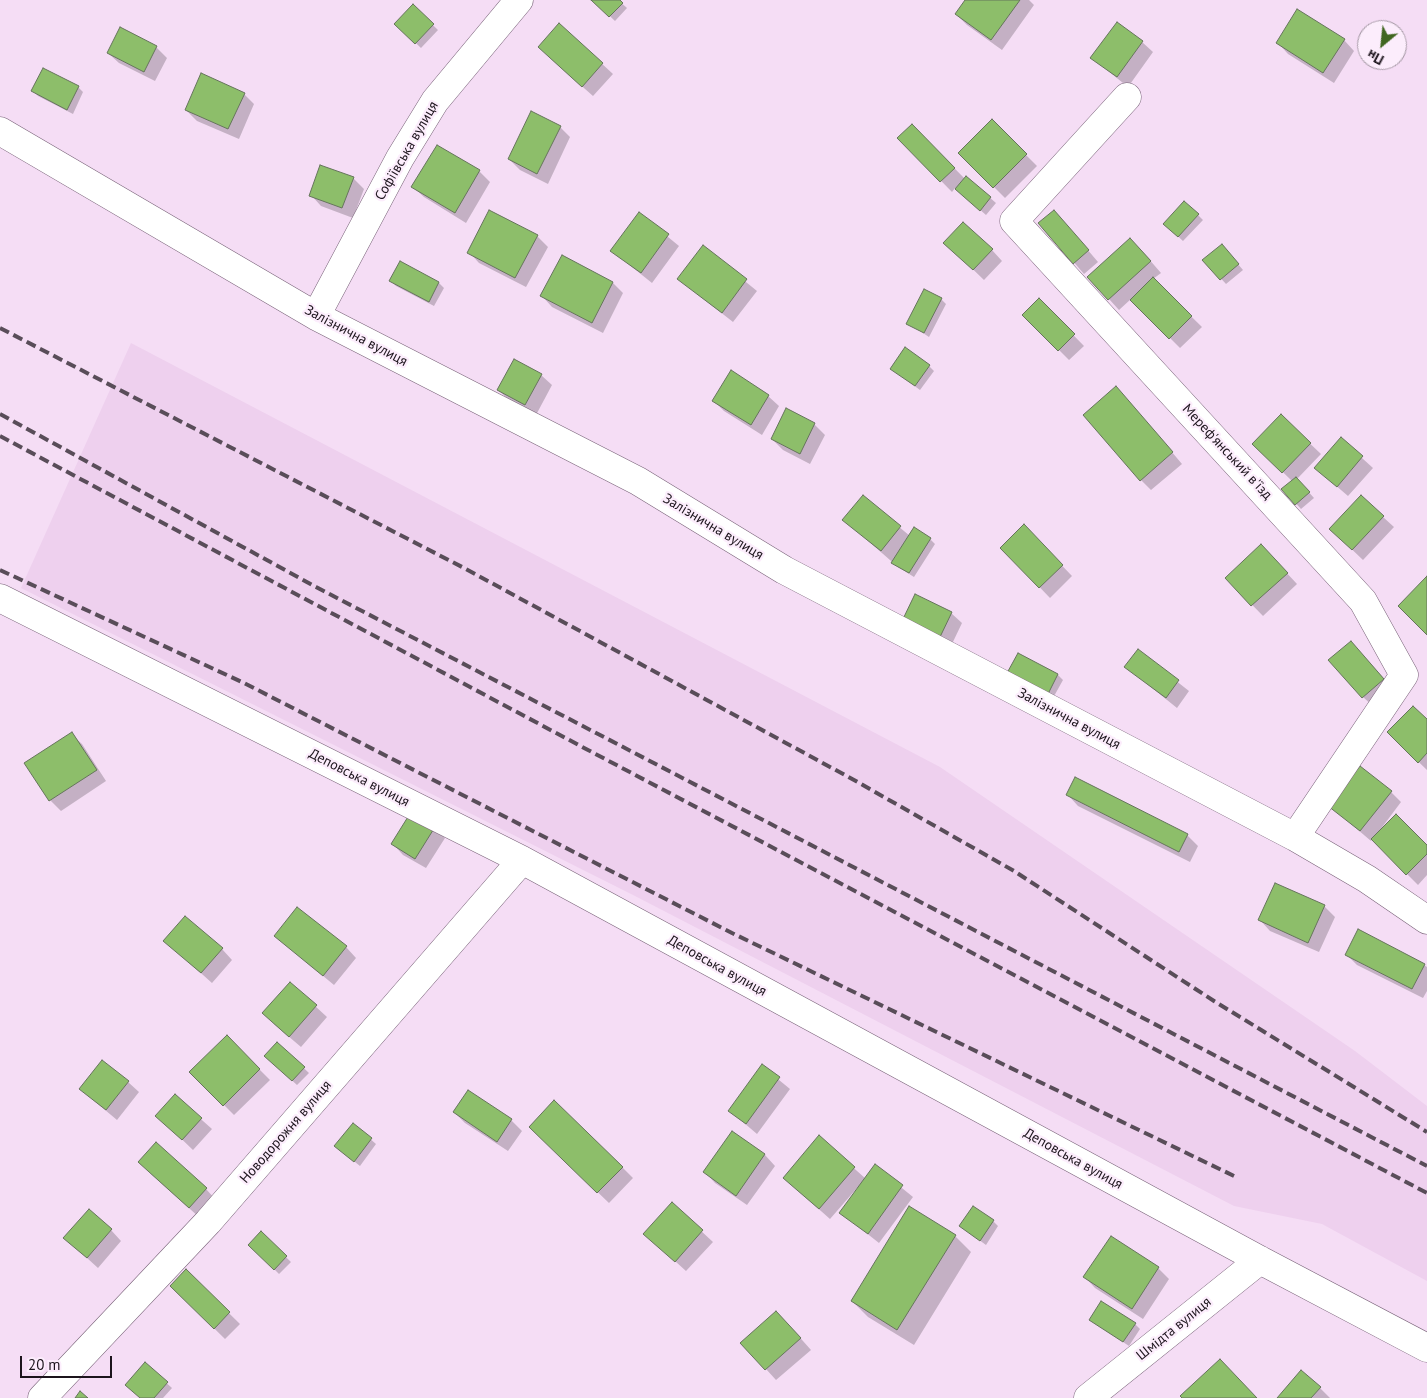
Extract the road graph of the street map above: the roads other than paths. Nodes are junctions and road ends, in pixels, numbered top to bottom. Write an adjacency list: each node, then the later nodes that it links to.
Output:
1 (519, 0): 4 (street, Софіївська вулиця)
2 (1127, 97): 6 (street, Мереф'янський в'їзд)
3 (0, 131): 4 (street, Залізнична вулиця)
4 (316, 316): 6 (street, Залізнична вулиця)
5 (0, 598): 7 (street, Деповська вулиця)
6 (1295, 837): 8 (street, Залізнична вулиця)
7 (522, 860): 9 (street, Деповська вулиця); 11 (street, Новодорожня вулиця)
8 (1427, 920)
9 (1260, 1260): 10 (street, Деповська вулиця); 12 (street, Шмідта вулиця)
10 (1427, 1348)
11 (42, 1398)
12 (1088, 1398)

